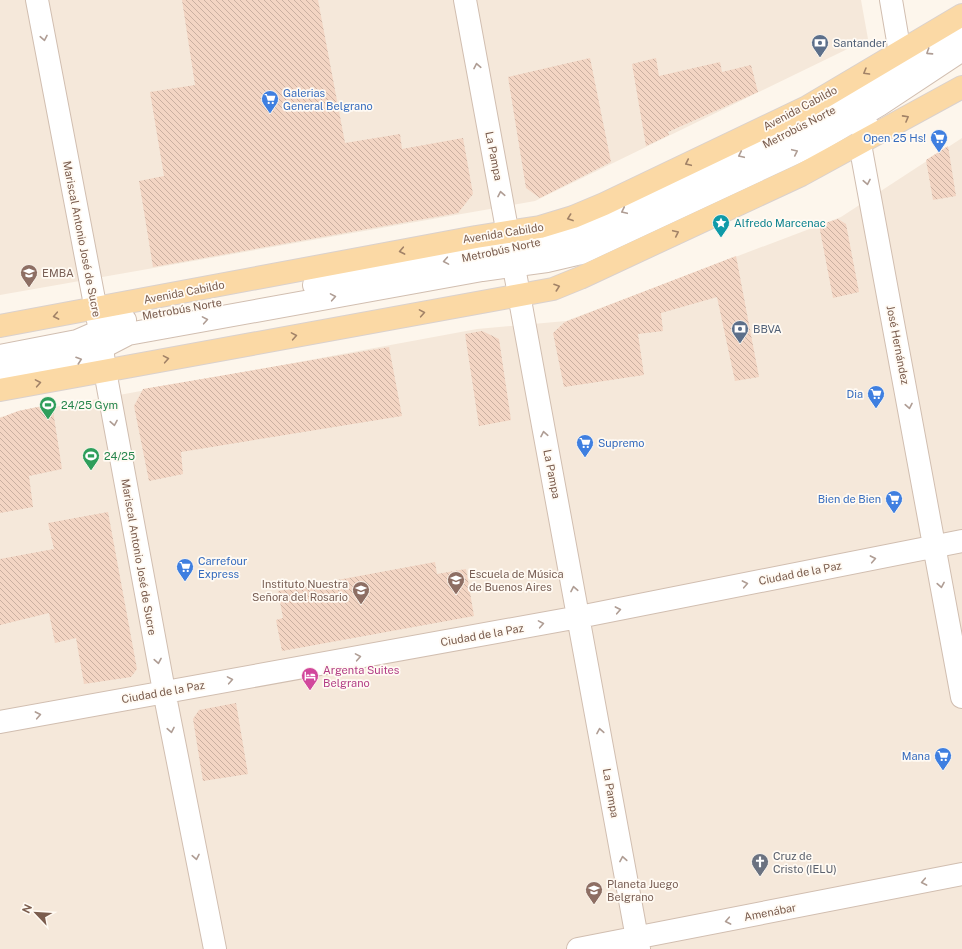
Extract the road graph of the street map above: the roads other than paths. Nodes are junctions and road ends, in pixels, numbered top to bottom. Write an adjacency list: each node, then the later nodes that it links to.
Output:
1 (37, 0): 14 (street, Mariscal Antonio José de Sucre, one-way to 14)
2 (465, 0): 12 (street, La Pampa, one-way to 2)
3 (891, 0): 7 (street)
4 (962, 15): 7 (main road, Avenida Cabildo)
5 (962, 32): 8 (street, Metrobús Norte, one-way to 8)
6 (962, 50): 10 (street, Metrobús Norte)
7 (900, 52): 8 (street); 12 (main road, Avenida Cabildo, one-way to 12)
8 (889, 79): 10 (street); 12 (street, Metrobús Norte, one-way to 12)
9 (962, 87): 11 (main road, one-way to 9)
10 (879, 104): 11 (street); 12 (street, Metrobús Norte, one-way to 10)
11 (860, 144): 13 (main road, one-way to 11); 22 (street, José Hernández, one-way to 22)
12 (511, 248): 13 (street, La Pampa); 14 (main road, Avenida Cabildo, one-way to 14); 16 (street, Metrobús Norte)
13 (519, 295): 18 (main road, one-way to 13); 23 (street, La Pampa, one-way to 13)
14 (94, 308): 15 (main road, Avenida Cabildo, one-way to 15); 16 (street, Mariscal Antonio José de Sucre)
15 (0, 326)
16 (100, 339): 17 (street, Metrobús Norte); 18 (street, Mariscal Antonio José de Sucre); 19 (street, one-way to 16)
17 (0, 356)
18 (105, 371): 20 (main road, one-way to 18); 24 (street, Mariscal Antonio José de Sucre, one-way to 24)
19 (0, 375)
20 (0, 390)
21 (962, 541): 22 (street, Ciudad de la Paz)
22 (934, 547): 23 (street, Ciudad de la Paz, one-way to 22); 25 (street, José Hernández, one-way to 25)
23 (579, 617): 24 (street, Ciudad de la Paz, one-way to 23); 28 (street, La Pampa, one-way to 23)
24 (164, 691): 26 (street, Ciudad de la Paz, one-way to 24); 29 (street, Mariscal Antonio José de Sucre, one-way to 29)
25 (962, 697)
26 (0, 722)
27 (962, 874): 28 (street, Amenábar, one-way to 28)
28 (638, 944): 30 (street, Amenábar)
29 (215, 949)
30 (578, 949)

